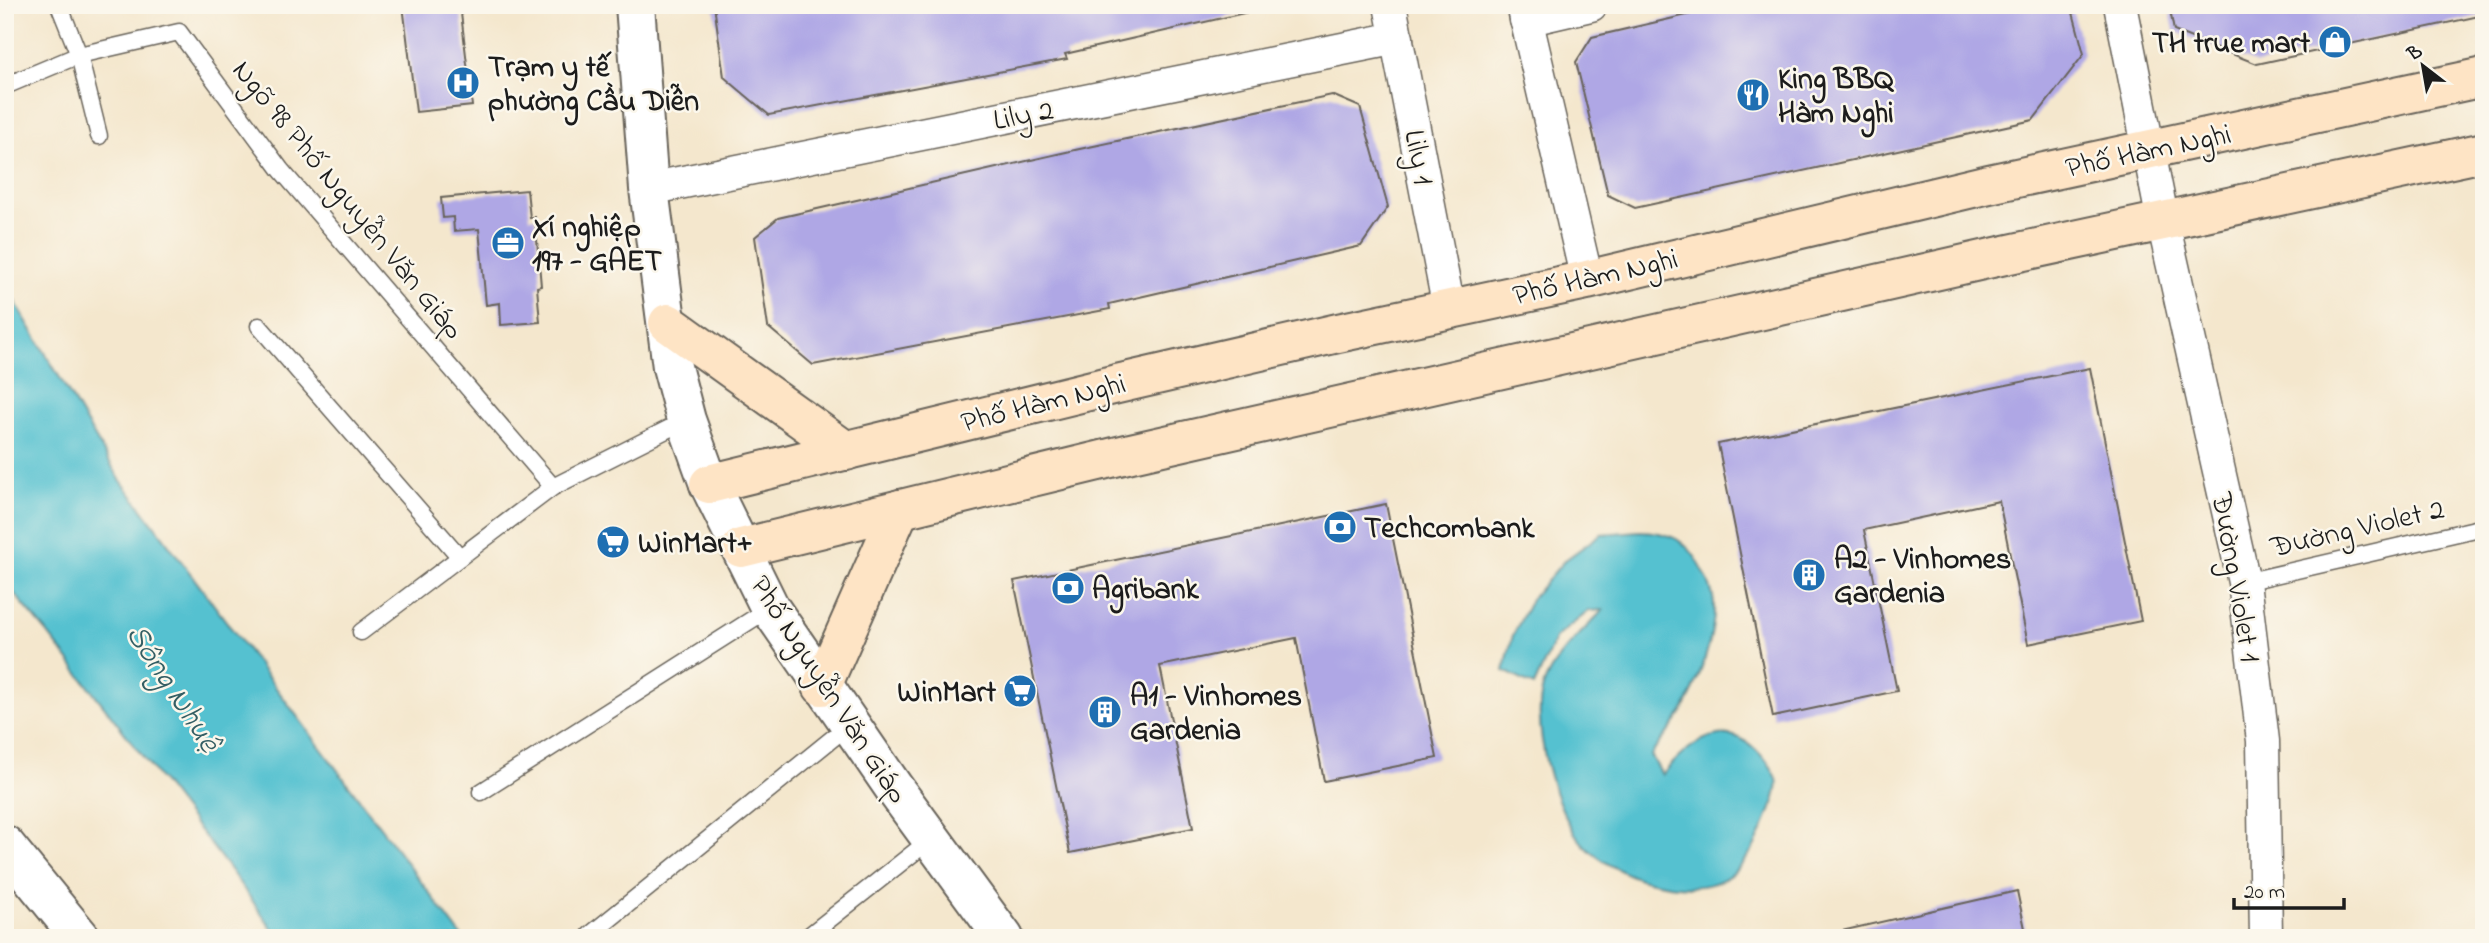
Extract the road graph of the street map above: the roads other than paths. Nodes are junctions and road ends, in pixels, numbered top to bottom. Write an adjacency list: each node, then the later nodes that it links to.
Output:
1 (59, 5): 8 (lane)
2 (635, 5): 14 (street, Phố Nguyễn Văn Giáp)
3 (1390, 5): 7 (street, Lily 1)
4 (1591, 5): 6 (street)
5 (2120, 5): 12 (street, Đường Violet 1)
6 (1524, 13): 16 (street)
7 (1397, 38): 14 (street, Lily 2); 17 (street, Lily 1)
8 (79, 55): 10 (lane); 11 (lane); 23 (lane, Ngõ 98 Phố Nguyễn Văn Giáp)
9 (2484, 77): 12 (main road, Phố Hàm Nghi)
10 (5, 86)
11 (99, 136)
12 (2148, 149): 15 (street, Đường Violet 1); 16 (main road, Phố Hàm Nghi)
13 (2484, 152): 15 (main road)
14 (649, 189): 18 (street, Phố Nguyễn Văn Giáp)
15 (2162, 222): 24 (main road); 28 (street, Đường Violet 1)
16 (1587, 280): 17 (main road, Phố Hàm Nghi)
17 (1449, 309): 21 (main road, Phố Hàm Nghi)
18 (667, 323): 20 (street, Phố Nguyễn Văn Giáp); 21 (main road)
19 (258, 326): 27 (lane)
20 (686, 420): 22 (street, Phố Nguyễn Văn Giáp); 23 (lane)
21 (846, 451): 22 (main road, Phố Hàm Nghi)
22 (709, 484): 26 (street, Phố Nguyễn Văn Giáp)
23 (553, 487): 27 (lane)
24 (900, 509): 26 (main road); 31 (main road)
25 (2484, 527): 28 (lane, Đường Violet 2)
26 (741, 548): 29 (street, Phố Nguyễn Văn Giáp)
27 (459, 556): 30 (lane)
28 (2244, 582): 40 (street, Đường Violet 1)
29 (770, 608): 31 (street, Phố Nguyễn Văn Giáp); 33 (lane)
30 (360, 632)
31 (822, 687): 32 (street, Phố Nguyễn Văn Giáp)
32 (849, 724): 34 (street, Phố Nguyễn Văn Giáp); 36 (lane)
33 (481, 792)
34 (931, 839): 38 (lane); 39 (street, Phố Nguyễn Văn Giáp)
35 (5, 845): 37 (street)
36 (590, 935)
37 (81, 938)
38 (806, 938)
39 (1004, 938)
40 (2266, 938)

